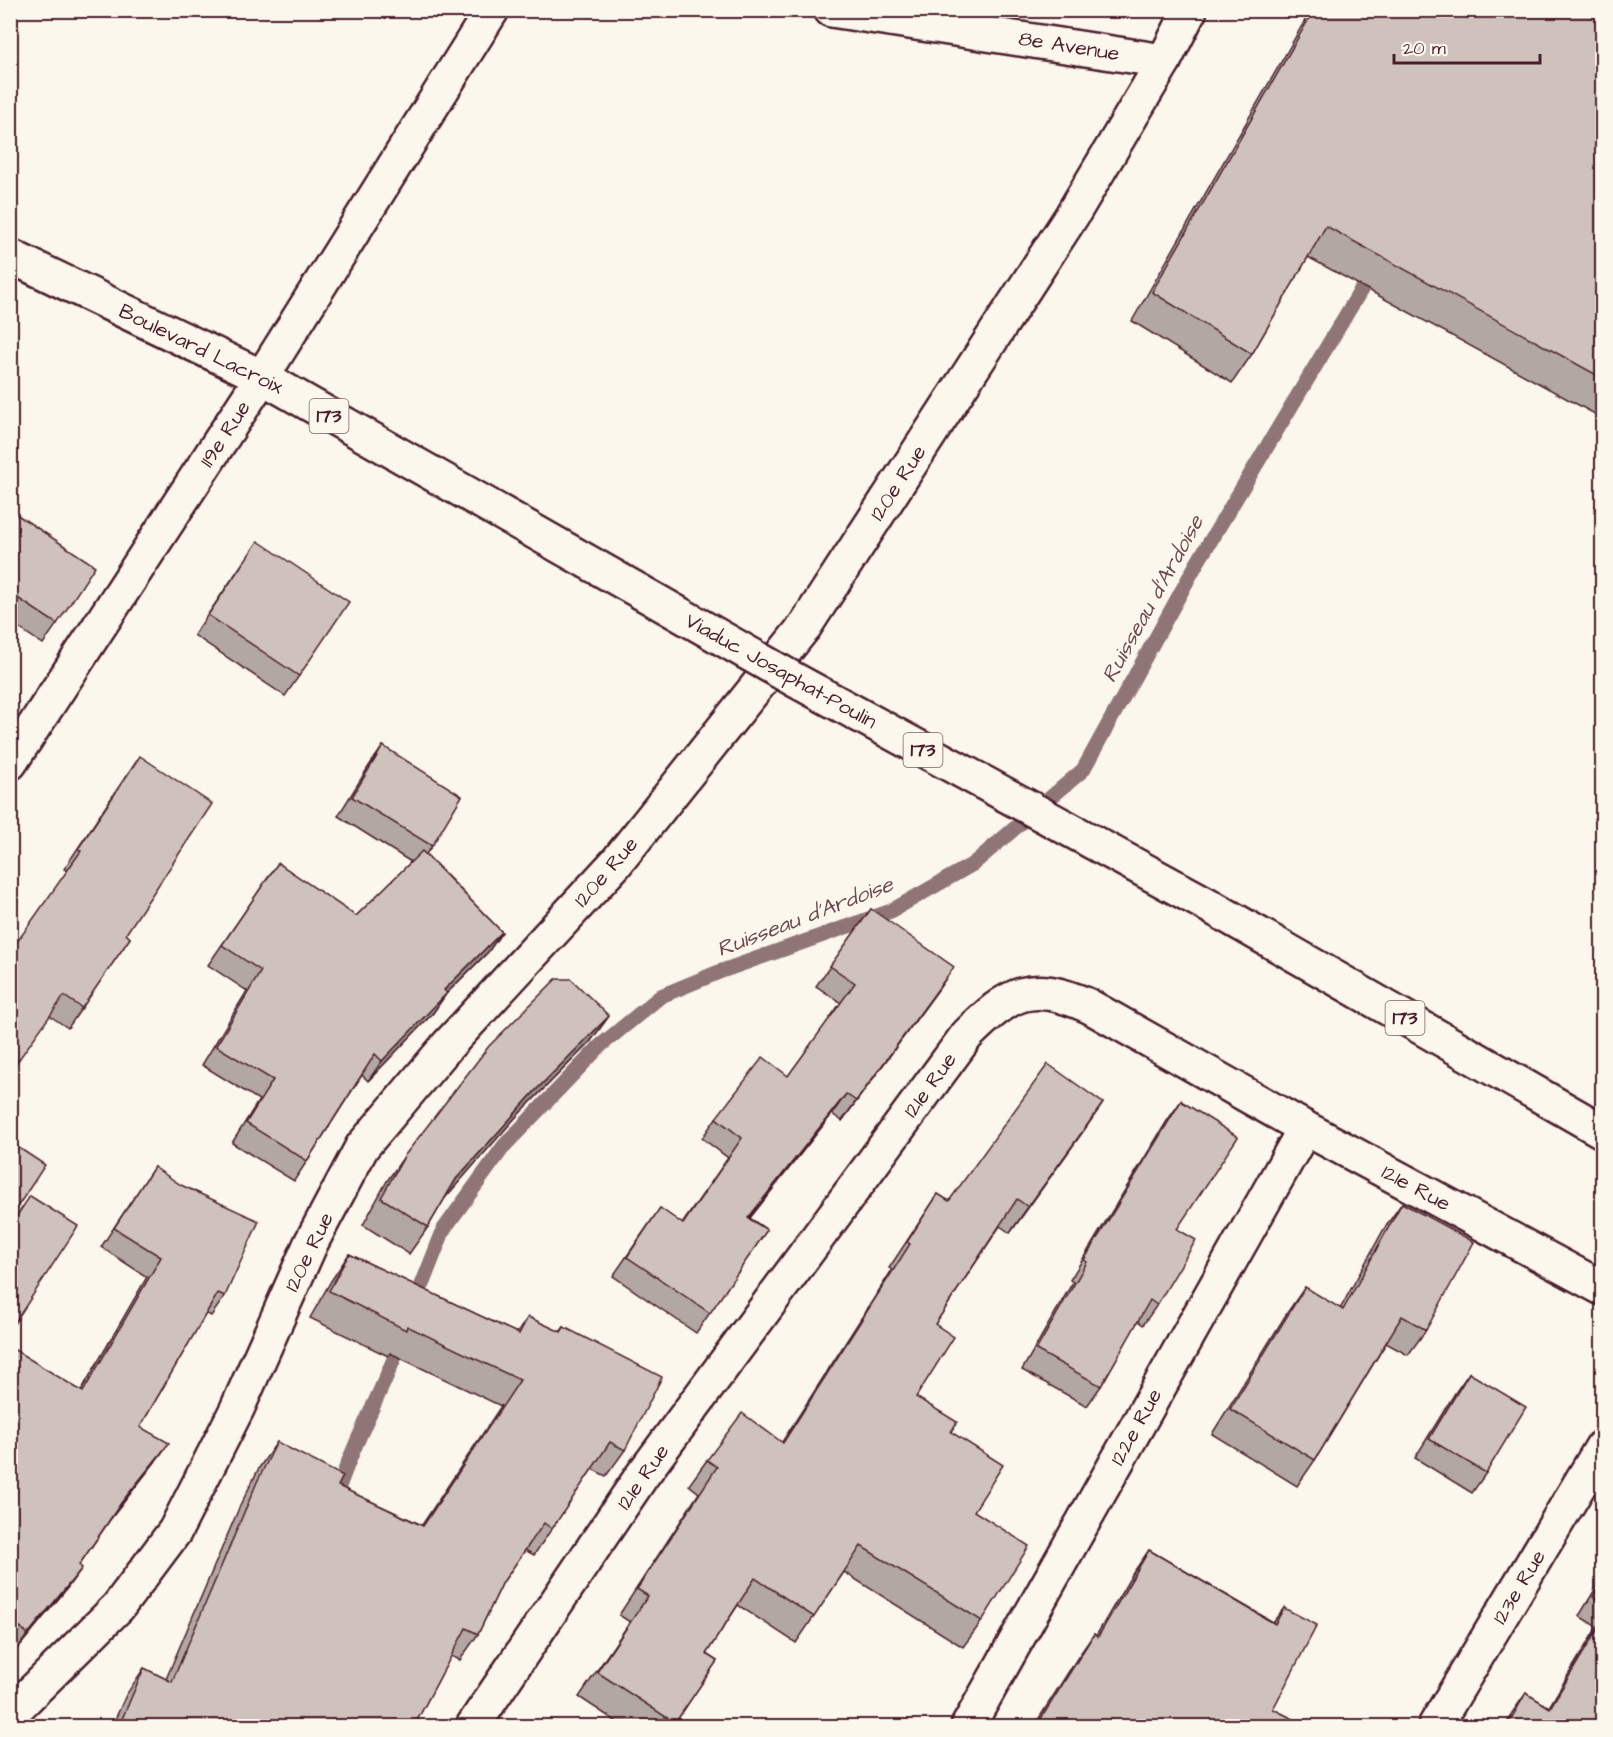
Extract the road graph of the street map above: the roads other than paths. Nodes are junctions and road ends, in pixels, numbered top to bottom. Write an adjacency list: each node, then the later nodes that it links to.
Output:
1 (492, 10): 6 (street, 119e Rue)
2 (831, 10): 4 (street, 8e Avenue)
3 (1190, 10): 4 (street, 120e Rue)
4 (1164, 61): 13 (street, 120e Rue)
5 (10, 256): 6 (street, Boulevard Lacroix / 173)
6 (262, 377): 7 (street, Boulevard Lacroix / 173); 8 (street, 119e Rue)
7 (639, 591): 10 (street, Viaduc Josaphat-Poulin / 173, bridge)
8 (10, 763)
9 (1305, 1128): 11 (street, 121e Rue); 14 (street, 121e Rue); 15 (street, 122e Rue)
10 (1602, 1131)
11 (1602, 1288)
12 (1602, 1447): 16 (street, 123e Rue)
13 (10, 1714)
14 (473, 1726)
15 (968, 1726)
16 (1435, 1726)

